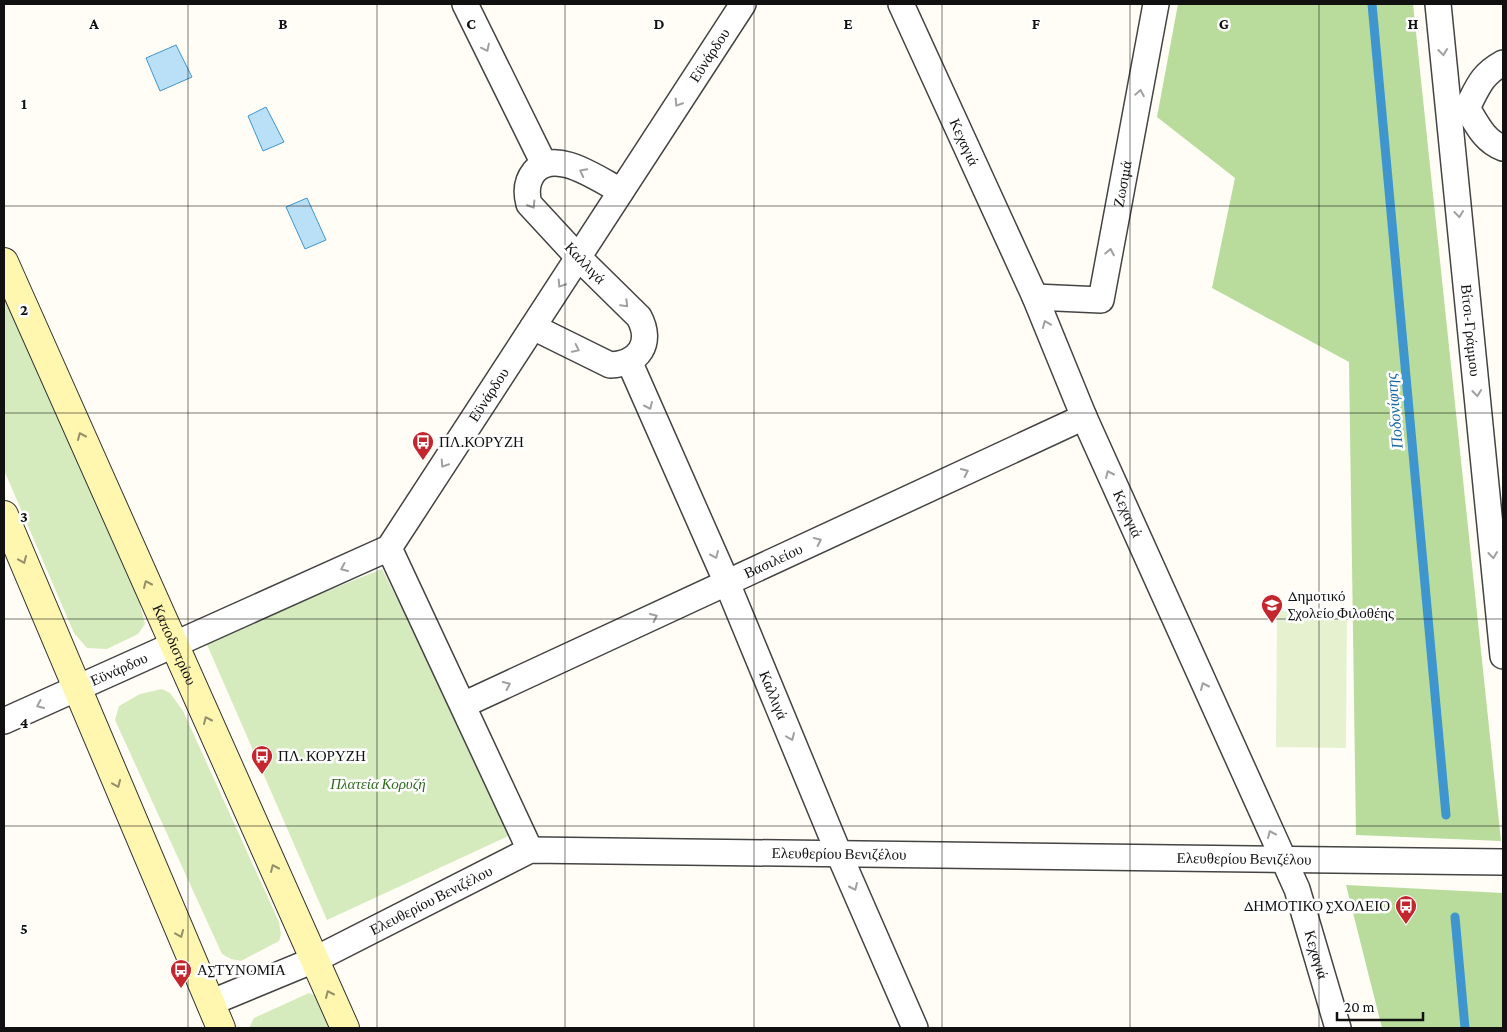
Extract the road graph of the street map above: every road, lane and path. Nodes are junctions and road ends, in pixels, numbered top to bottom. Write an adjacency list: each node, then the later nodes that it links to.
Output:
1 (465, 4): 9 (street, one-way to 9)
2 (743, 4): 10 (street, Εϋνάρδου, one-way to 10)
3 (901, 4): 13 (street, Κεχαγιά)
4 (1156, 4): 13 (street, Ζωσιμά, one-way to 4)
5 (1438, 4): 7 (street, Βίτσι-Γράμμου, one-way to 7)
6 (1503, 63): 7 (street)
7 (1458, 108): 8 (street); 20 (street, Βίτσι-Γράμμου, one-way to 20)
8 (1503, 148)
9 (544, 164): 10 (street, one-way to 9); 11 (street, Καλλιγά, one-way to 11)
10 (621, 191): 11 (street, Εϋνάρδου)
11 (578, 257): 14 (street, Εϋνάρδου, one-way to 14); 15 (street, Καλλιγά, one-way to 15)
12 (4, 262): 21 (main road, Καποδιστρίου, one-way to 12)
13 (1035, 297): 16 (street, Κεχαγιά, one-way to 13)
14 (533, 327): 15 (street, one-way to 15); 18 (street, Εϋνάρδου, one-way to 18)
15 (630, 361): 19 (street, Καλλιγά, one-way to 19)
16 (1084, 417): 19 (street, Βασιλείου, one-way to 16); 28 (street, Κεχαγιά, one-way to 16)
17 (4, 515): 23 (main road, one-way to 23)
18 (389, 548): 21 (street, Εϋνάρδου, one-way to 21); 24 (street)
19 (727, 583): 24 (street, Βασιλείου, one-way to 19); 27 (street, Καλλιγά, one-way to 27)
20 (1501, 618): 22 (street, Βίτσι-Γράμμου)
21 (174, 645): 23 (street, Εϋνάρδου); 30 (main road, Καποδιστρίου, one-way to 21)
22 (1503, 656)
23 (77, 688): 25 (street, Εϋνάρδου, one-way to 25); 31 (main road, one-way to 31)
24 (463, 705): 26 (street)
25 (4, 721)
26 (530, 850): 27 (street, Ελευθερίου Βενιζέλου); 30 (street, Ελευθερίου Βενιζέλου)
27 (839, 854): 28 (street, Ελευθερίου Βενιζέλου); 34 (street, Καλλιγά, one-way to 34)
28 (1282, 859): 29 (street, Ελευθερίου Βενιζέλου); 35 (street, Κεχαγιά)
29 (1503, 862)
30 (314, 960): 31 (street, Ελευθερίου Βενιζέλου); 33 (main road, Καποδιστρίου, one-way to 30)
31 (210, 1003): 32 (main road)
32 (221, 1028)
33 (345, 1028)
34 (915, 1028)
35 (1338, 1028)

